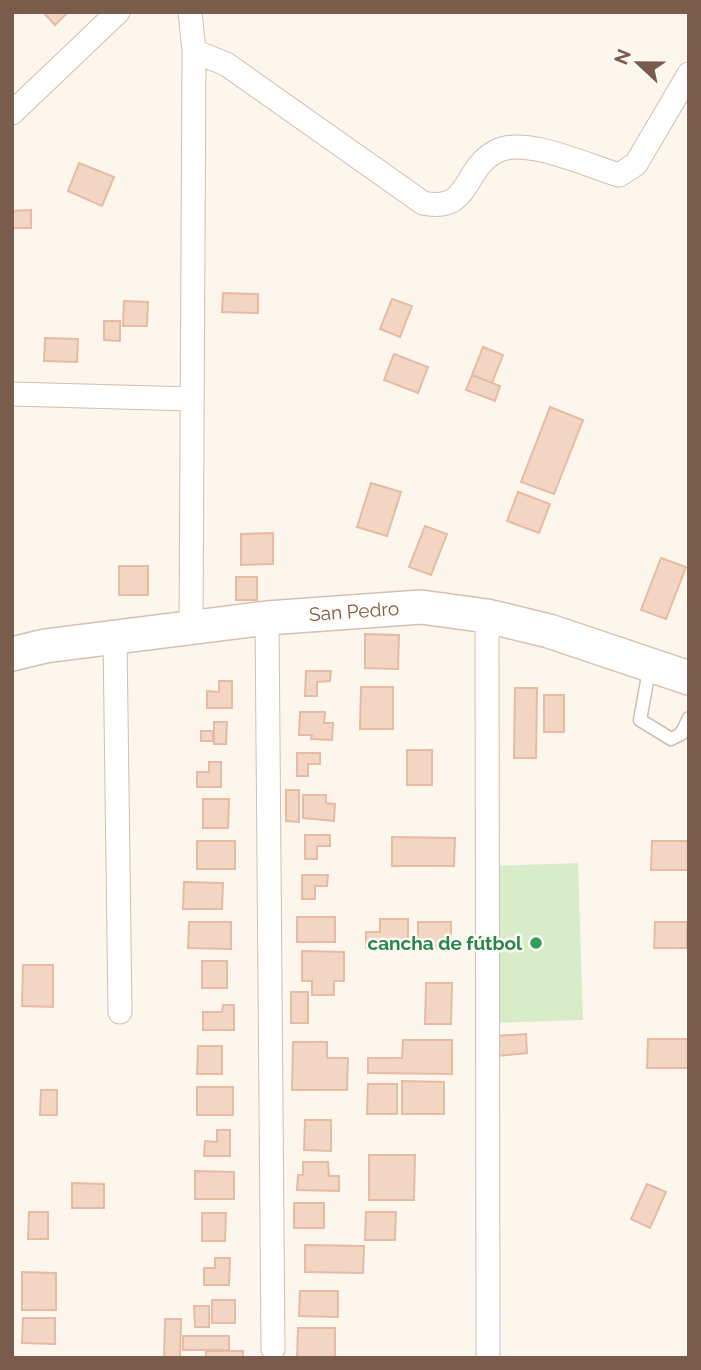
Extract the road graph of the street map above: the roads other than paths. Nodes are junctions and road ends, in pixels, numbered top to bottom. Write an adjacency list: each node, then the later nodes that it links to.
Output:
1 (118, 12): 5 (street)
2 (190, 12): 3 (street)
3 (194, 51): 4 (street); 7 (street)
4 (689, 74)
5 (12, 113)
6 (12, 394): 7 (street)
7 (192, 399): 10 (street)
8 (487, 616): 9 (main road, San Pedro); 13 (main road, San Pedro); 18 (street)
9 (267, 618): 10 (main road, San Pedro); 17 (street)
10 (191, 629): 11 (main road, San Pedro)
11 (115, 639): 12 (main road, San Pedro); 16 (street)
12 (12, 654)
13 (650, 665): 14 (main road, San Pedro); 15 (lane)
14 (689, 678)
15 (689, 718)
16 (120, 1012)
17 (273, 1349)
18 (488, 1358)

